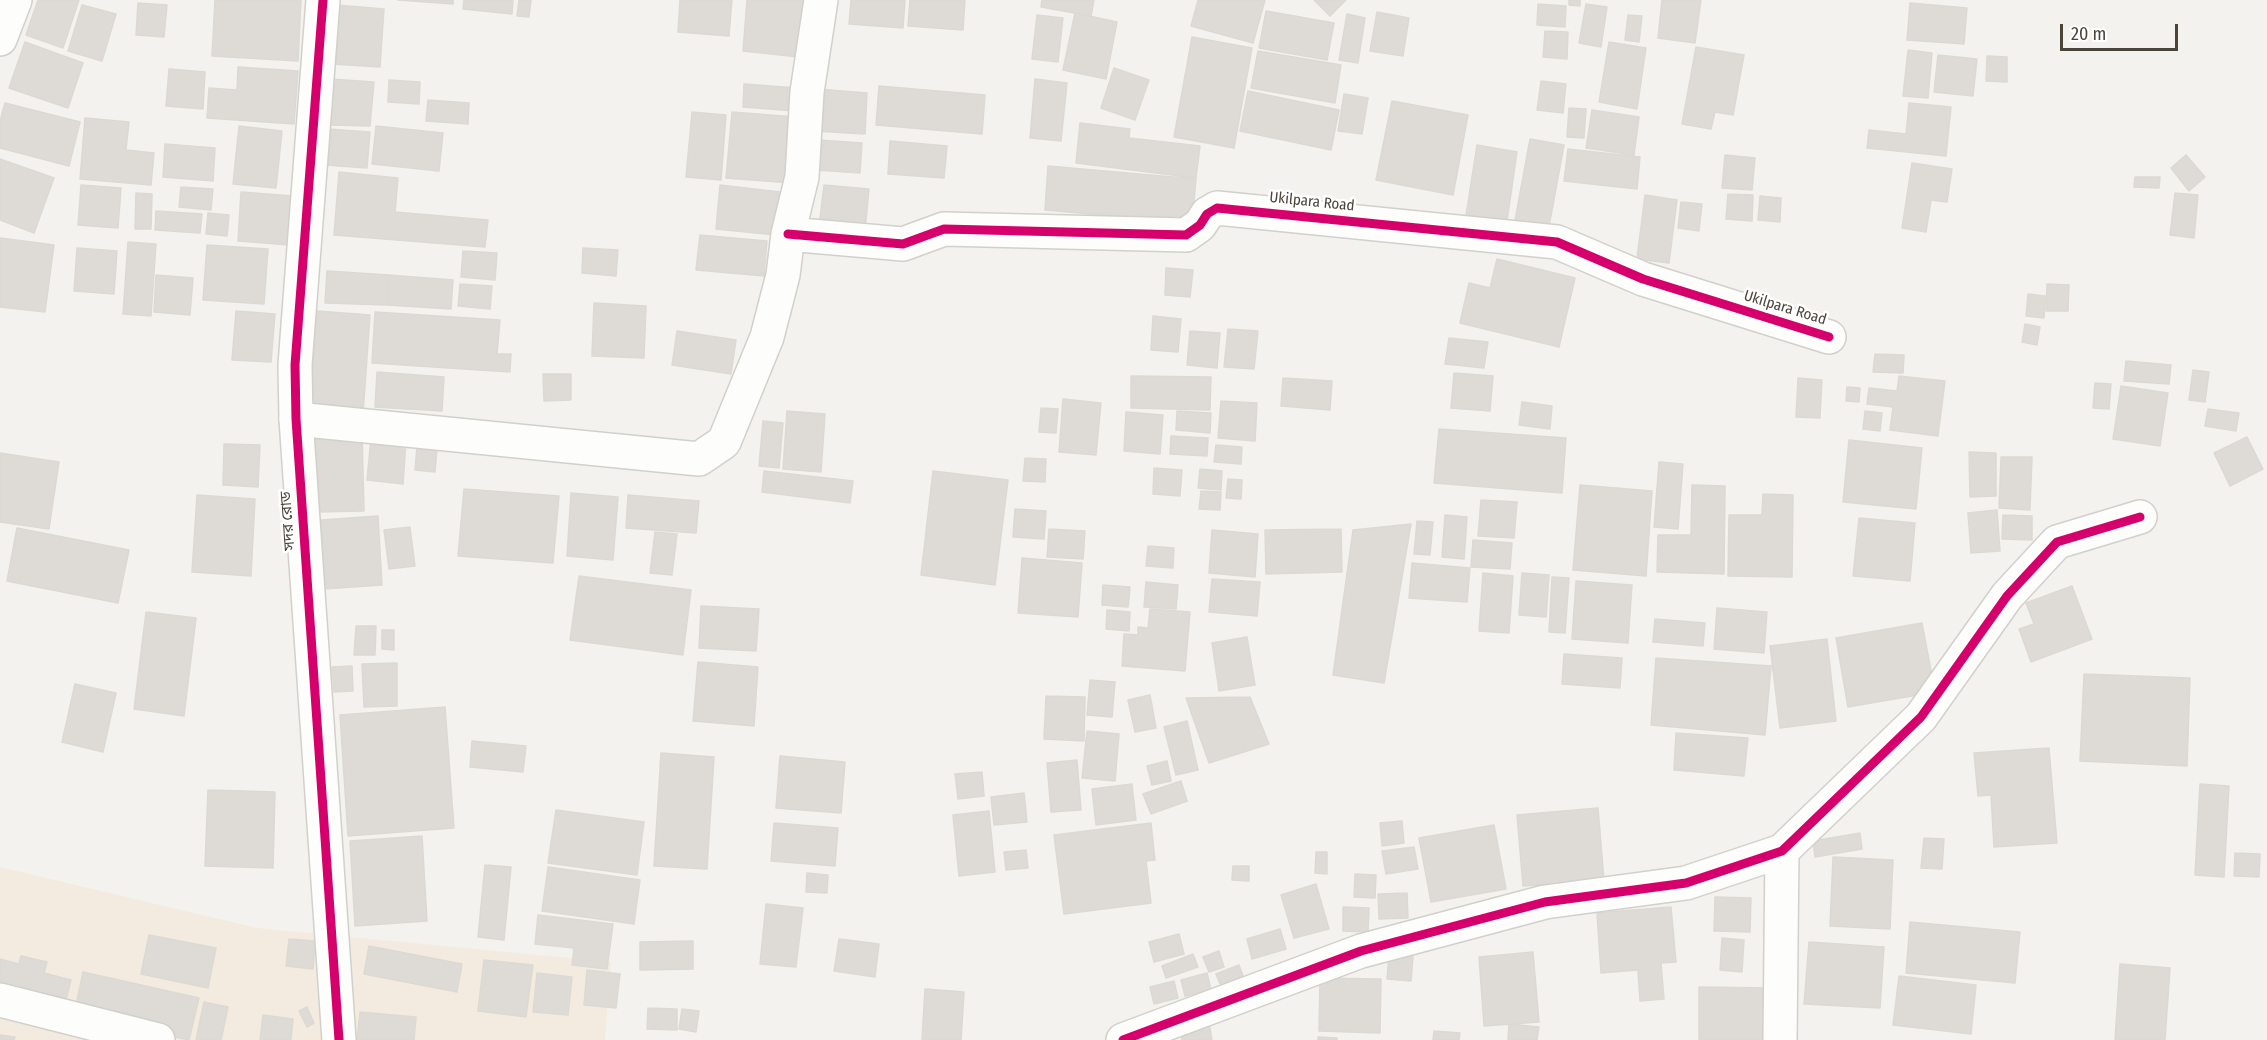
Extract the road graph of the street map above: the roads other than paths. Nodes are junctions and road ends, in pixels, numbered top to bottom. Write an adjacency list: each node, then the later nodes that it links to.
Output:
1 (15, 0): 4 (street)
2 (323, 0): 7 (street, সদর রোড)
3 (821, 0): 5 (street)
4 (0, 39)
5 (788, 234): 6 (street, Ukilpara Road); 7 (street)
6 (1829, 337)
7 (296, 419): 12 (street, সদর রোড)
8 (2140, 517): 9 (street)
9 (1782, 851): 13 (street); 14 (street)
10 (0, 1000): 11 (street)
11 (158, 1040)
12 (339, 1040)
13 (1123, 1040)
14 (1780, 1040)

